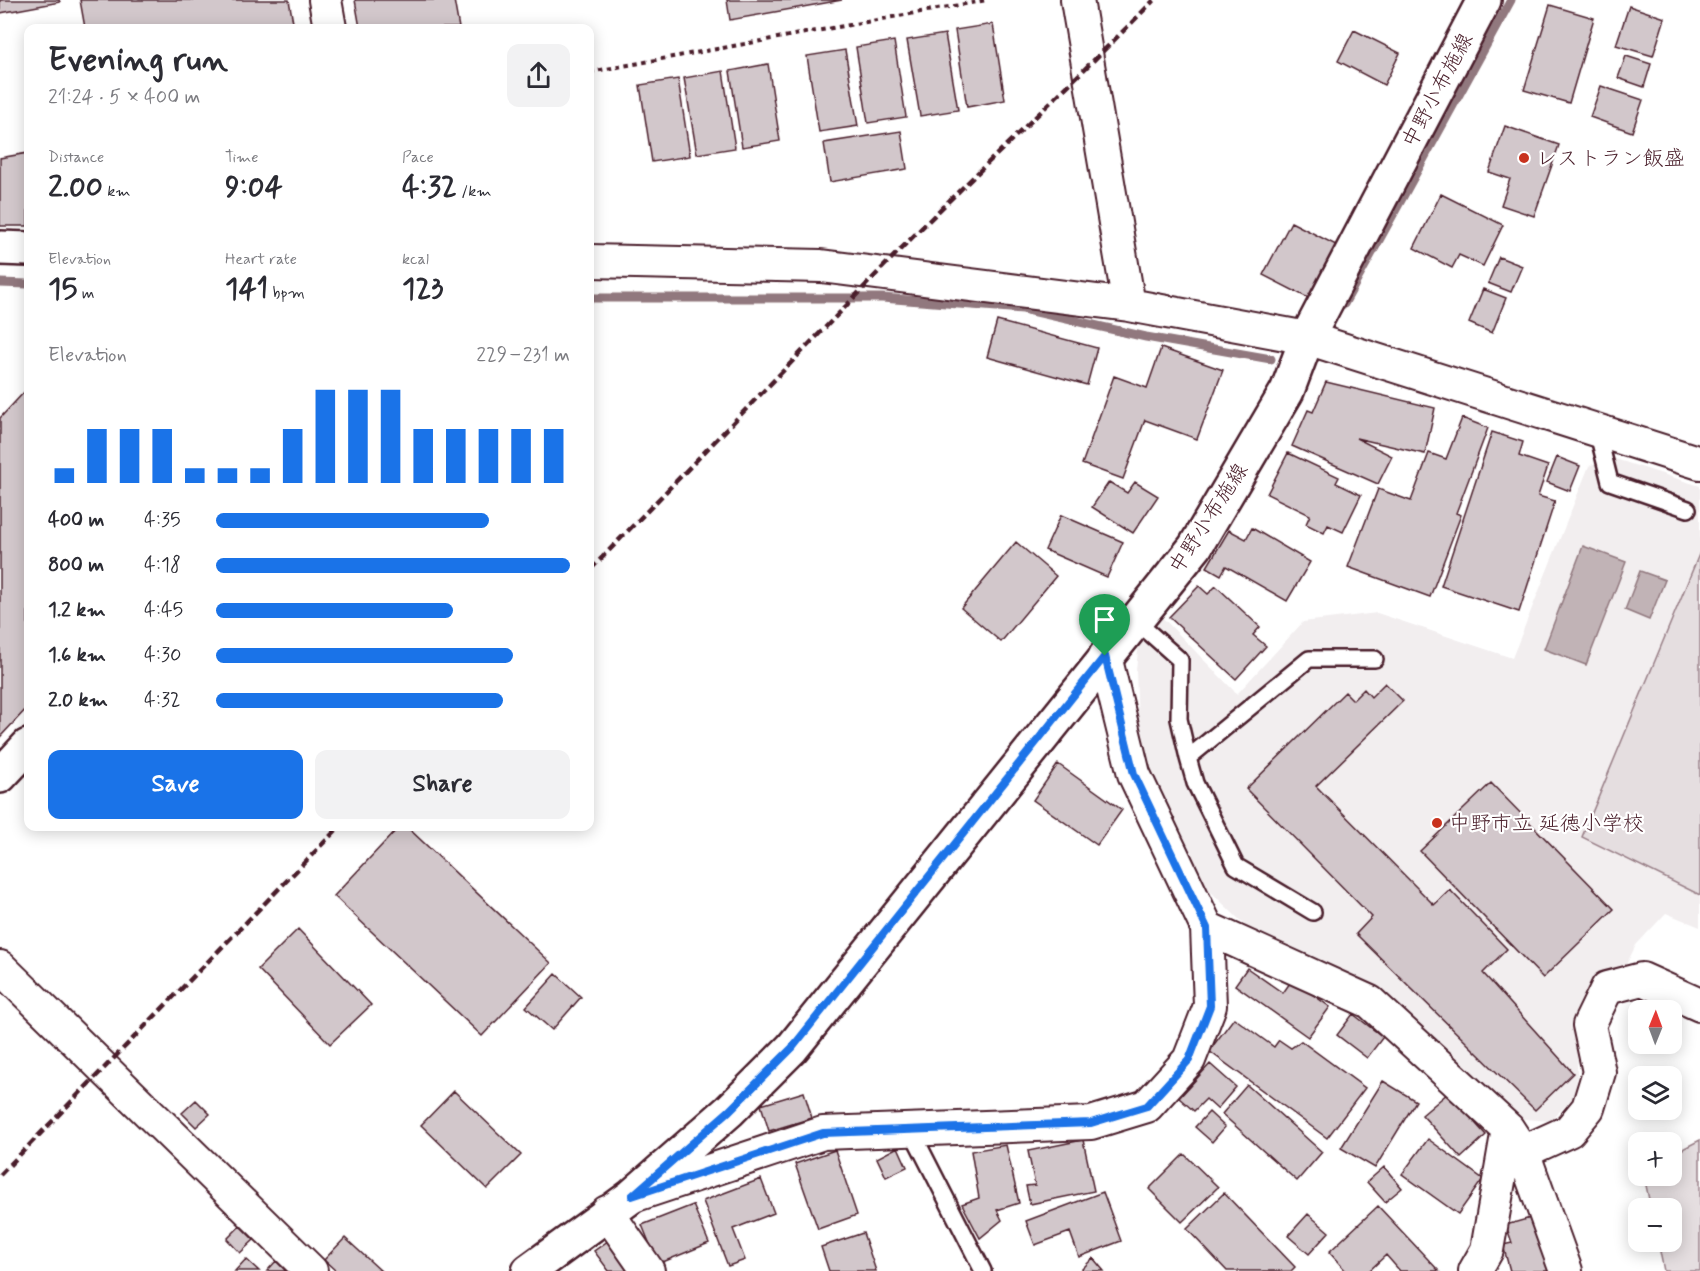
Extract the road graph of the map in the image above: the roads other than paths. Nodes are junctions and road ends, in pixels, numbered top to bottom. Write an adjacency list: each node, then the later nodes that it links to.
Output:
1 (325, 0): 4 (street)
2 (1077, 0): 8 (street)
3 (1484, 0): 9 (main road, 中野小布施線)
4 (329, 24)
5 (0, 248): 6 (main road)
6 (24, 249)
7 (594, 261): 8 (street)
8 (1129, 305): 9 (street)
9 (1307, 338): 10 (street); 13 (main road, 中野小布施線)
10 (1597, 430): 11 (street); 12 (lane)
11 (1700, 463)
12 (1688, 509)
13 (1135, 620): 14 (main road, 中野小布施線); 17 (lane)
14 (1105, 656): 20 (street); 25 (main road, 中野小布施線)
15 (1375, 659): 17 (lane)
16 (24, 750): 18 (main road)
17 (1188, 758): 19 (lane)
18 (0, 776)
19 (1312, 912)
20 (1207, 928): 23 (street); 24 (street)
21 (0, 967): 26 (street)
22 (1700, 1005): 24 (street)
23 (911, 1130): 25 (street); 29 (lane)
24 (1515, 1141): 30 (street); 31 (street)
25 (619, 1204): 27 (main road, 中野小布施線); 28 (street)
26 (311, 1271)
27 (530, 1271)
28 (648, 1271)
29 (983, 1271)
30 (1475, 1271)
31 (1566, 1271)

